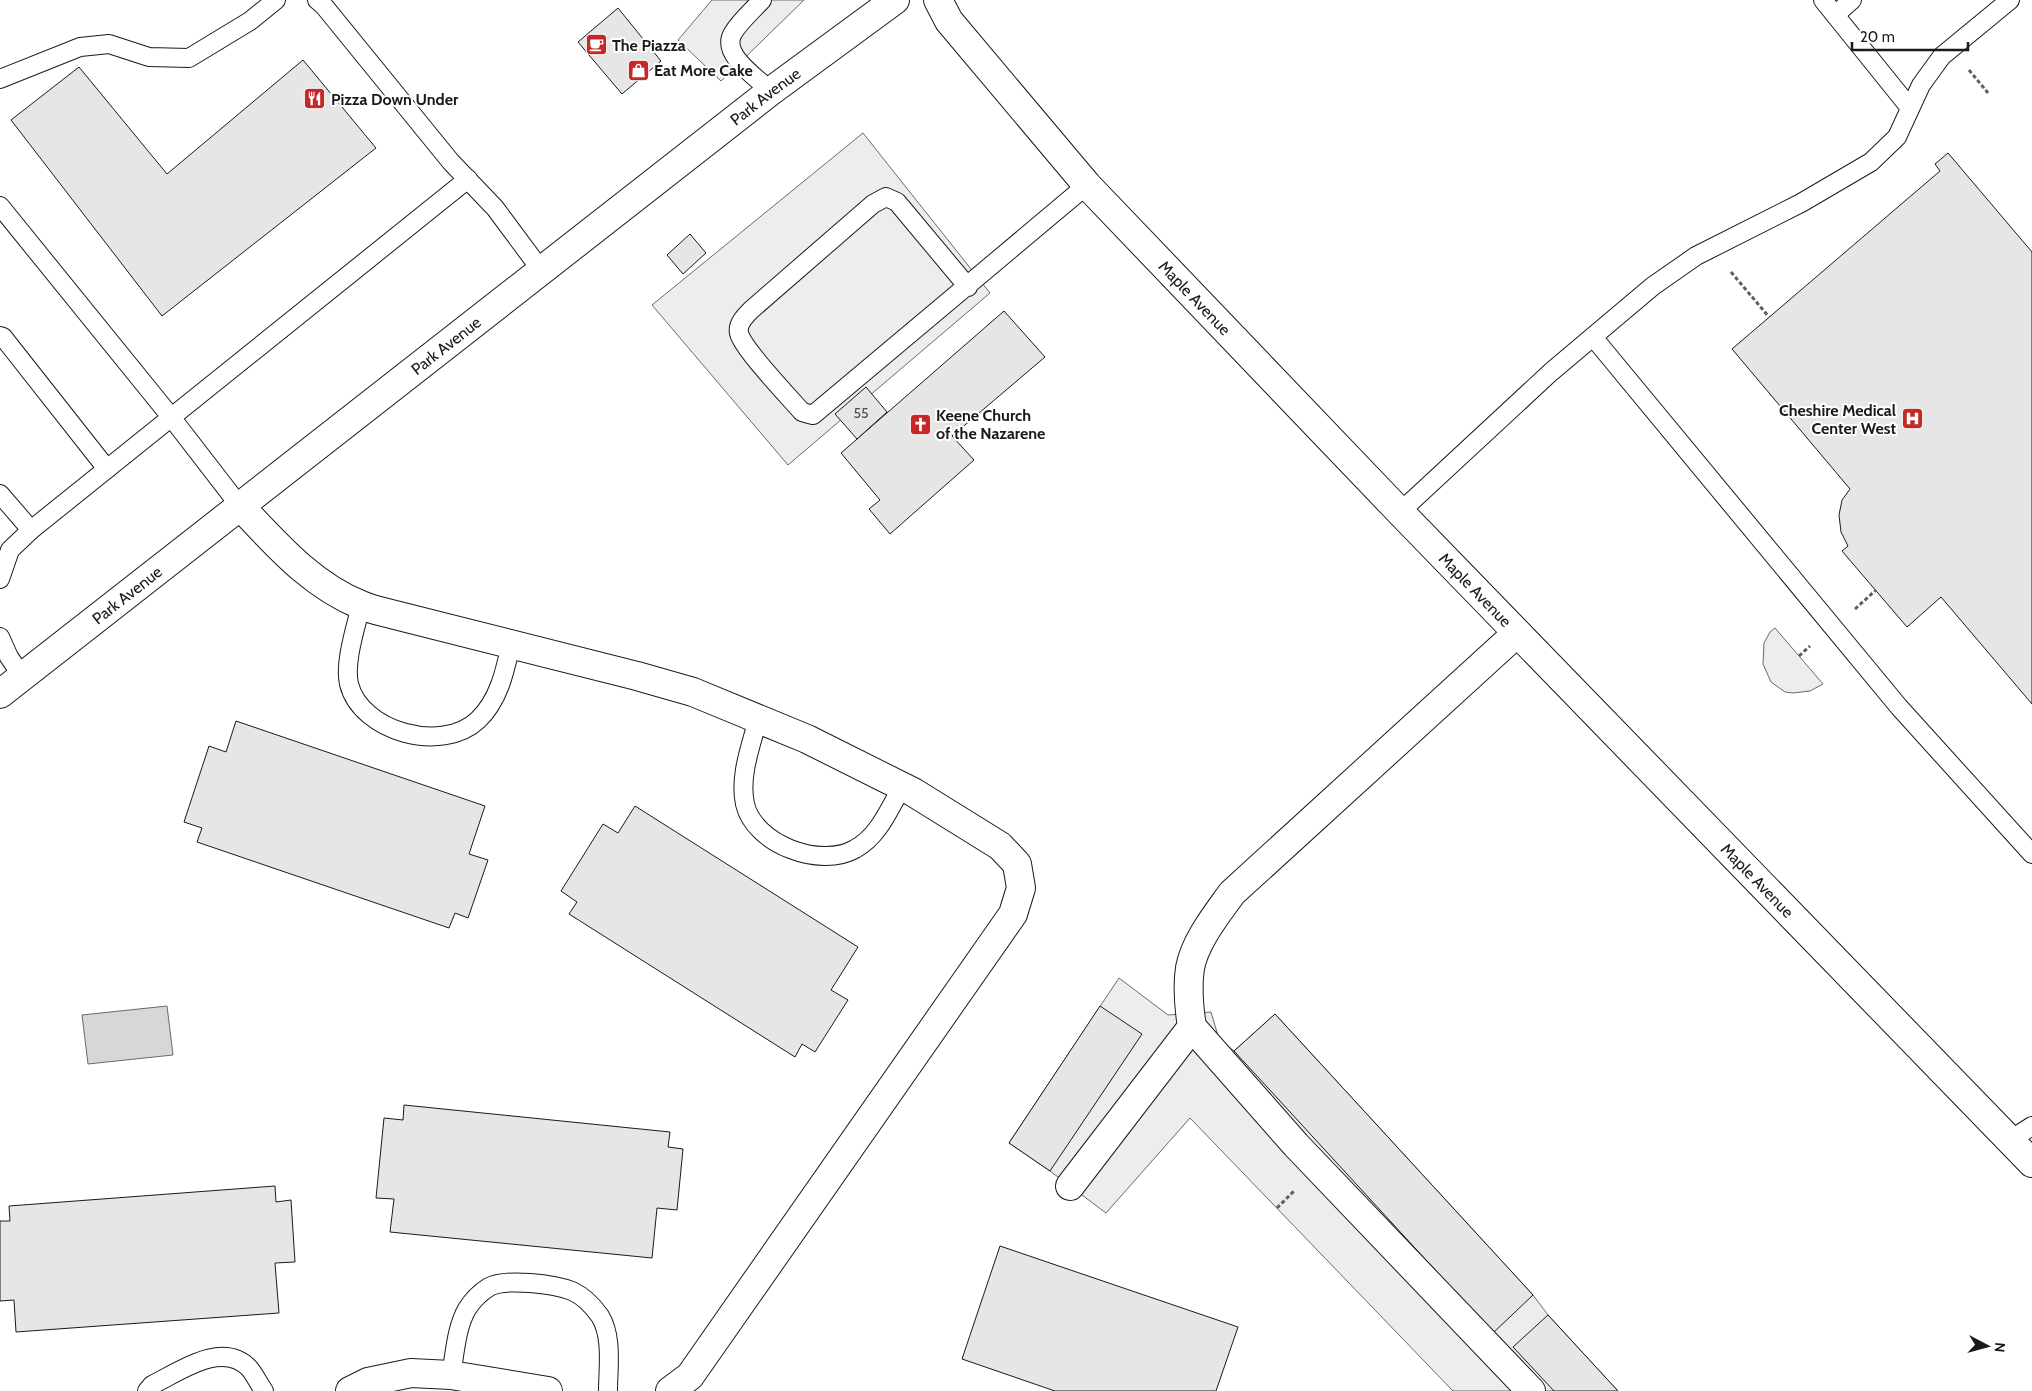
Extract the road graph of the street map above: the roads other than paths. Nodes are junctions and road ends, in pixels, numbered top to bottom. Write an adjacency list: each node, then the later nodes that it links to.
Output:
1 (276, 0): 10 (lane)
2 (316, 0): 13 (lane)
3 (762, 0): 11 (lane)
4 (895, 0): 11 (street, Park Avenue)
5 (938, 0): 14 (street, Maple Avenue)
6 (1823, 0): 9 (lane)
7 (1852, 0): 9 (lane)
8 (2010, 0): 12 (lane)
9 (1835, 15): 12 (lane)
10 (0, 79)
11 (771, 91): 16 (street, Park Avenue)
12 (1910, 108): 19 (lane)
13 (468, 179): 16 (lane); 20 (lane)
14 (1087, 185): 17 (lane); 24 (street, Maple Avenue)
15 (0, 206): 20 (lane)
16 (541, 270): 23 (street, Park Avenue)
17 (968, 286): 17 (lane)
18 (0, 336): 21 (lane)
19 (1593, 337): 24 (lane); 35 (lane)
20 (171, 417): 21 (lane); 23 (lane)
21 (108, 469): 25 (lane)
22 (0, 494): 25 (lane)
23 (239, 506): 27 (street); 31 (street, Park Avenue)
24 (1400, 512): 28 (street, Maple Avenue)
25 (30, 530): 26 (lane)
26 (0, 579)
27 (361, 605): 30 (street); 30 (lane)
28 (1517, 633): 36 (street); 37 (street, Maple Avenue)
29 (0, 637): 31 (lane)
30 (511, 644): 33 (street)
31 (22, 676): 32 (street, Park Avenue)
32 (0, 694)
33 (758, 719): 34 (street); 34 (lane)
34 (902, 786): 46 (street)
35 (2032, 854)
36 (1192, 1027): 39 (street); 47 (street)
37 (2021, 1133): 38 (street, Maple Avenue)
38 (2032, 1163)
39 (1070, 1186)
40 (451, 1375): 43 (street); 44 (street); 45 (lane)
41 (147, 1391): 42 (lane)
42 (264, 1391)
43 (350, 1391)
44 (548, 1391)
45 (608, 1391)
46 (670, 1391)
47 (1532, 1391)

